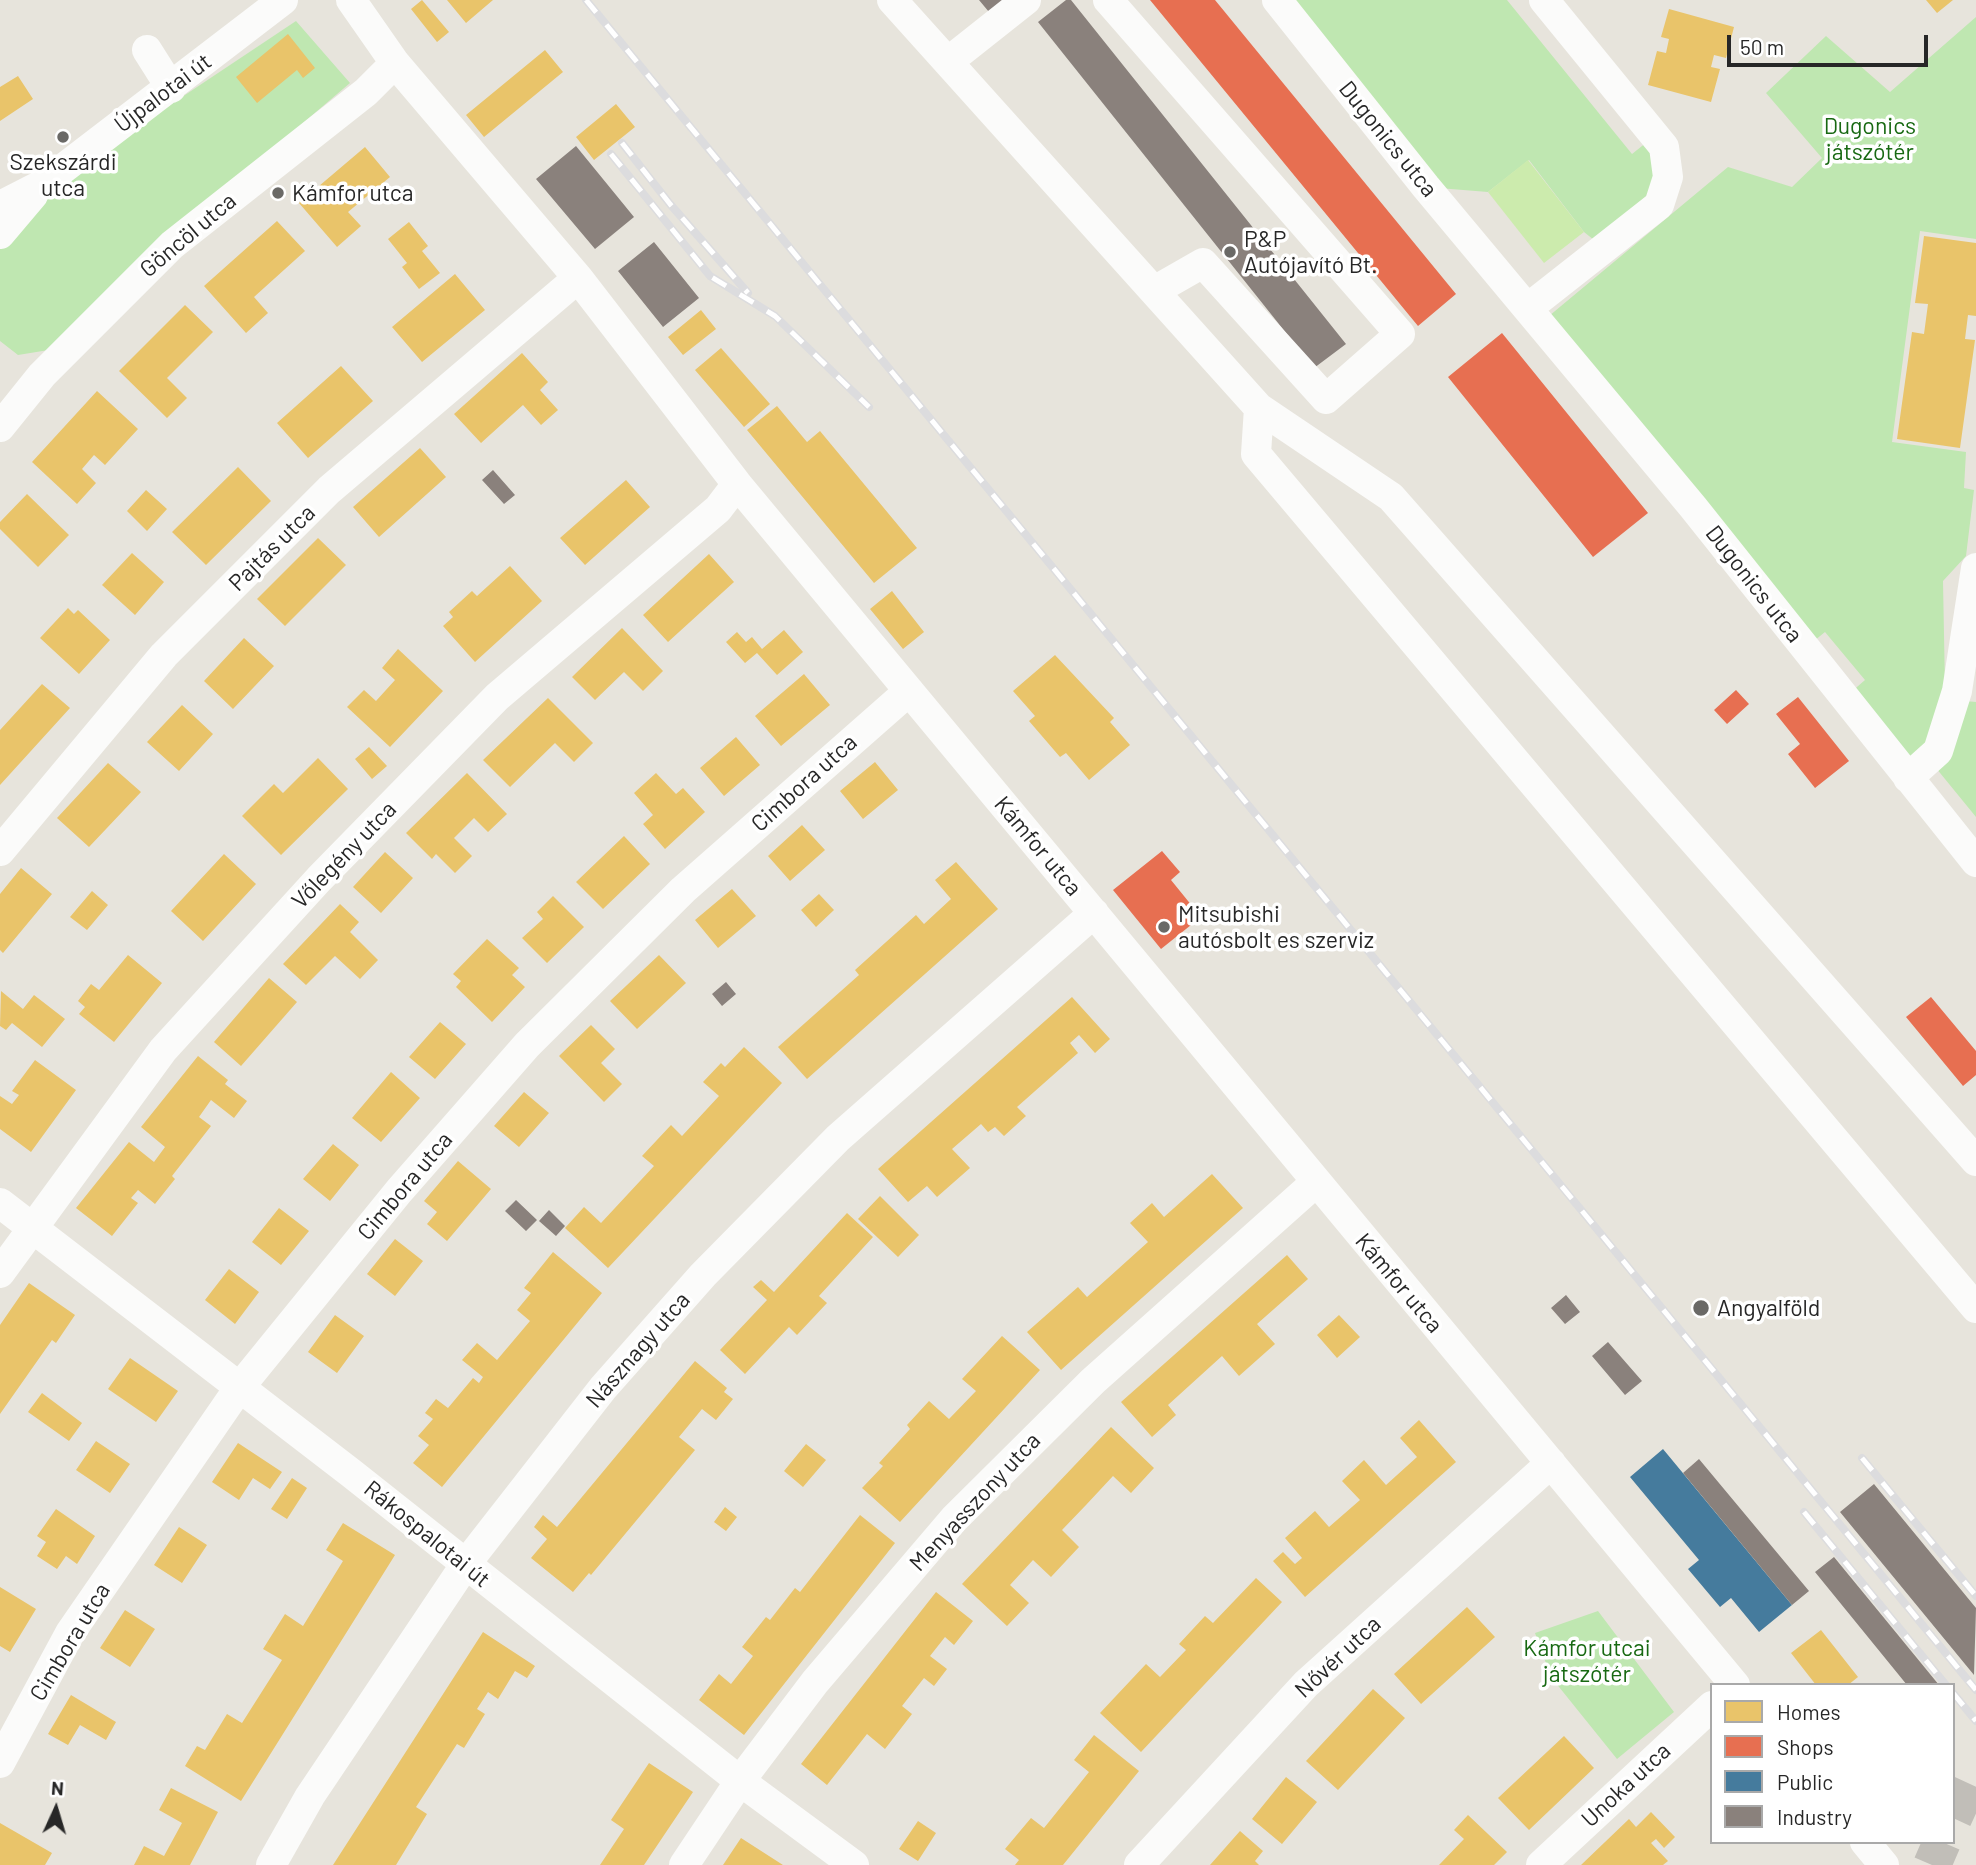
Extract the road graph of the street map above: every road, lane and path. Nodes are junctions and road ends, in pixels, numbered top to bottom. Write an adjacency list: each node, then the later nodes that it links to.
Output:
1 (283, 0): 11 (street, Újpalotai út)
2 (351, 0): 10 (street, Kámfor utca)
3 (892, 0): 9 (street)
4 (1026, 0): 9 (street)
5 (1108, 0): 16 (street)
6 (1277, 0): 17 (street, Dugonics utca)
7 (1545, 0): 17 (street)
8 (147, 50): 11 (street)
9 (948, 61): 16 (street)
10 (395, 63): 15 (street, Kámfor utca); 19 (street, Göncöl utca)
11 (171, 88): 12 (street, Újpalotai út)
12 (43, 184): 13 (street); 14 (street)
13 (0, 206)
14 (0, 234)
15 (578, 278): 20 (street, Kámfor utca); 24 (street, Pajtás utca)
16 (1154, 291): 18 (street)
17 (1528, 308): 23 (street, Dugonics utca)
18 (1259, 408): 27 (street); 32 (street)
19 (0, 427)
20 (737, 484): 22 (street, Kámfor utca); 30 (street, Vőlegény utca)
21 (1976, 568): 23 (street)
22 (909, 691): 26 (street, Kámfor utca); 33 (street, Cimbora utca)
23 (1908, 778): 25 (street, Dugonics utca)
24 (0, 851)
25 (1976, 862)
26 (1094, 913): 28 (street, Kámfor utca); 35 (street, Násznagy utca)
27 (1976, 1161)
28 (1315, 1183): 34 (street, Kámfor utca); 39 (street, Menyasszony utca)
29 (0, 1203): 30 (street, Rákospalotai út)
30 (32, 1228): 31 (street, Vőlegény utca); 33 (street, Rákospalotai út)
31 (0, 1273)
32 (1976, 1308)
33 (239, 1388): 35 (street, Rákospalotai út); 38 (street, Cimbora utca)
34 (1551, 1463): 36 (street, Kámfor utca); 43 (street, Nővér utca)
35 (465, 1565): 39 (street, Rákospalotai út); 40 (street, Násznagy utca)
36 (1734, 1683)
37 (1710, 1708): 44 (street, Unoka utca)
38 (0, 1763)
39 (740, 1781): 41 (street, Menyasszony utca); 42 (street, Rákospalotai út)
40 (271, 1865)
41 (684, 1865)
42 (854, 1865)
43 (1139, 1865)
44 (1541, 1865)

